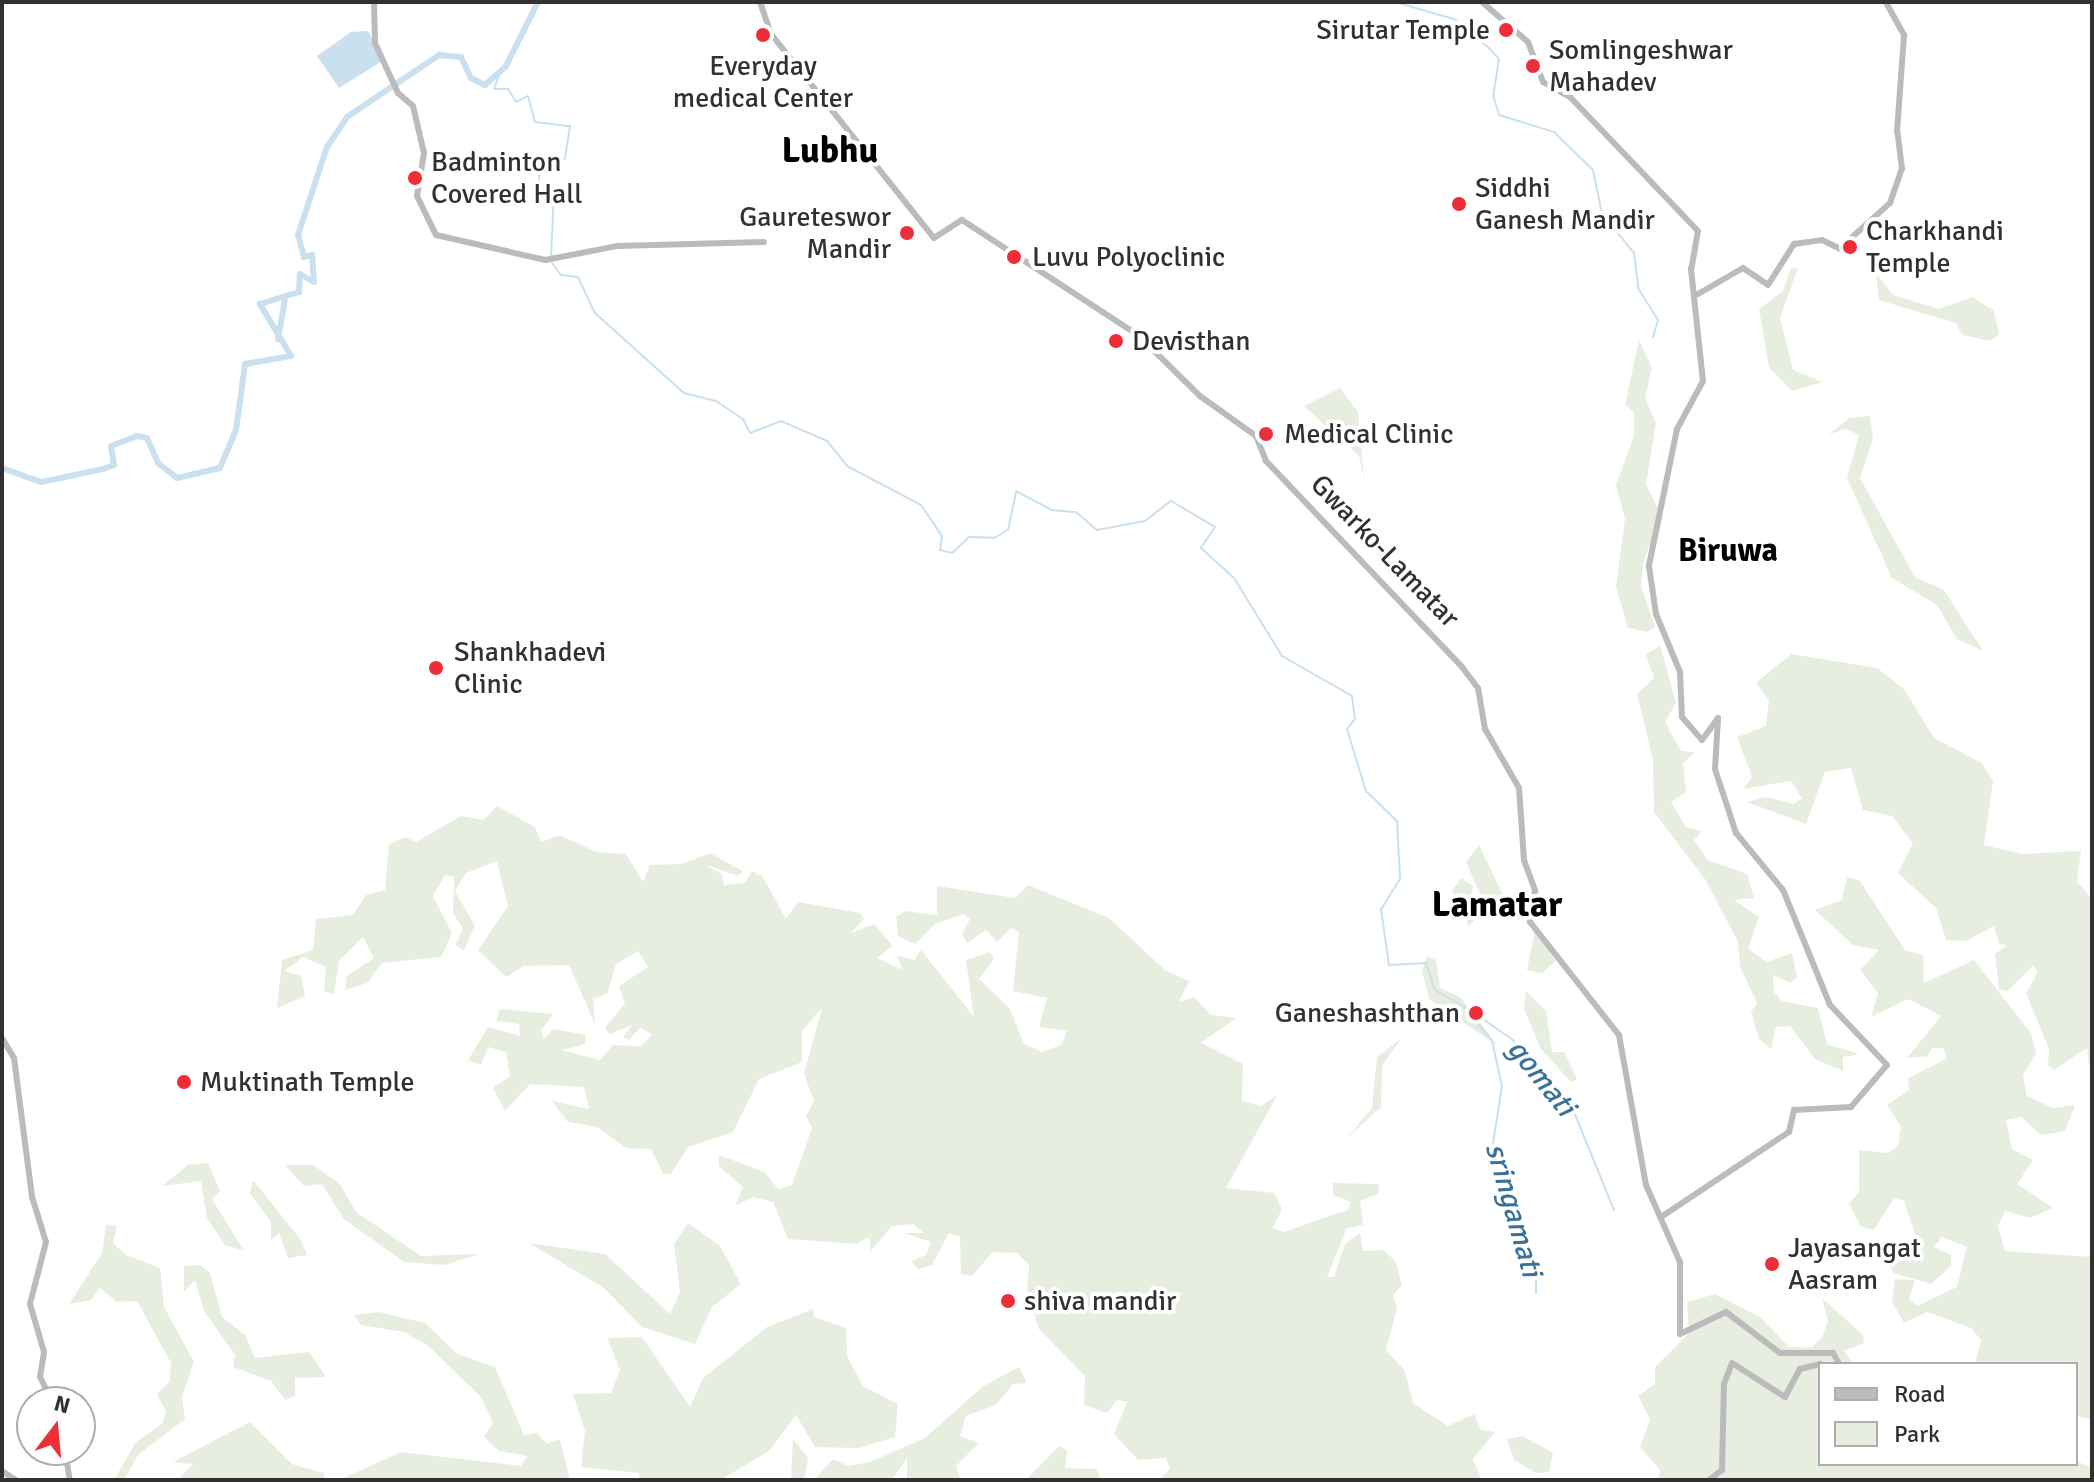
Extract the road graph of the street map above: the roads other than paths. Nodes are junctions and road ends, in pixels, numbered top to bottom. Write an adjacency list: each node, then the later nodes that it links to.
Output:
1 (374, 2): 5 (main road)
2 (760, 2): 8 (main road, Gwarko-Lamatar)
3 (1482, 2): 6 (main road)
4 (1886, 2): 6 (main road)
5 (764, 242)
6 (1698, 294): 8 (main road)
7 (2, 1038): 11 (main road)
8 (1661, 1217): 9 (main road, Gwarko-Lamatar)
9 (1838, 1362)
10 (1818, 1364): 14 (main road)
11 (45, 1386)
12 (2, 1471): 13 (main road)
13 (16, 1480)
14 (1709, 1480)

